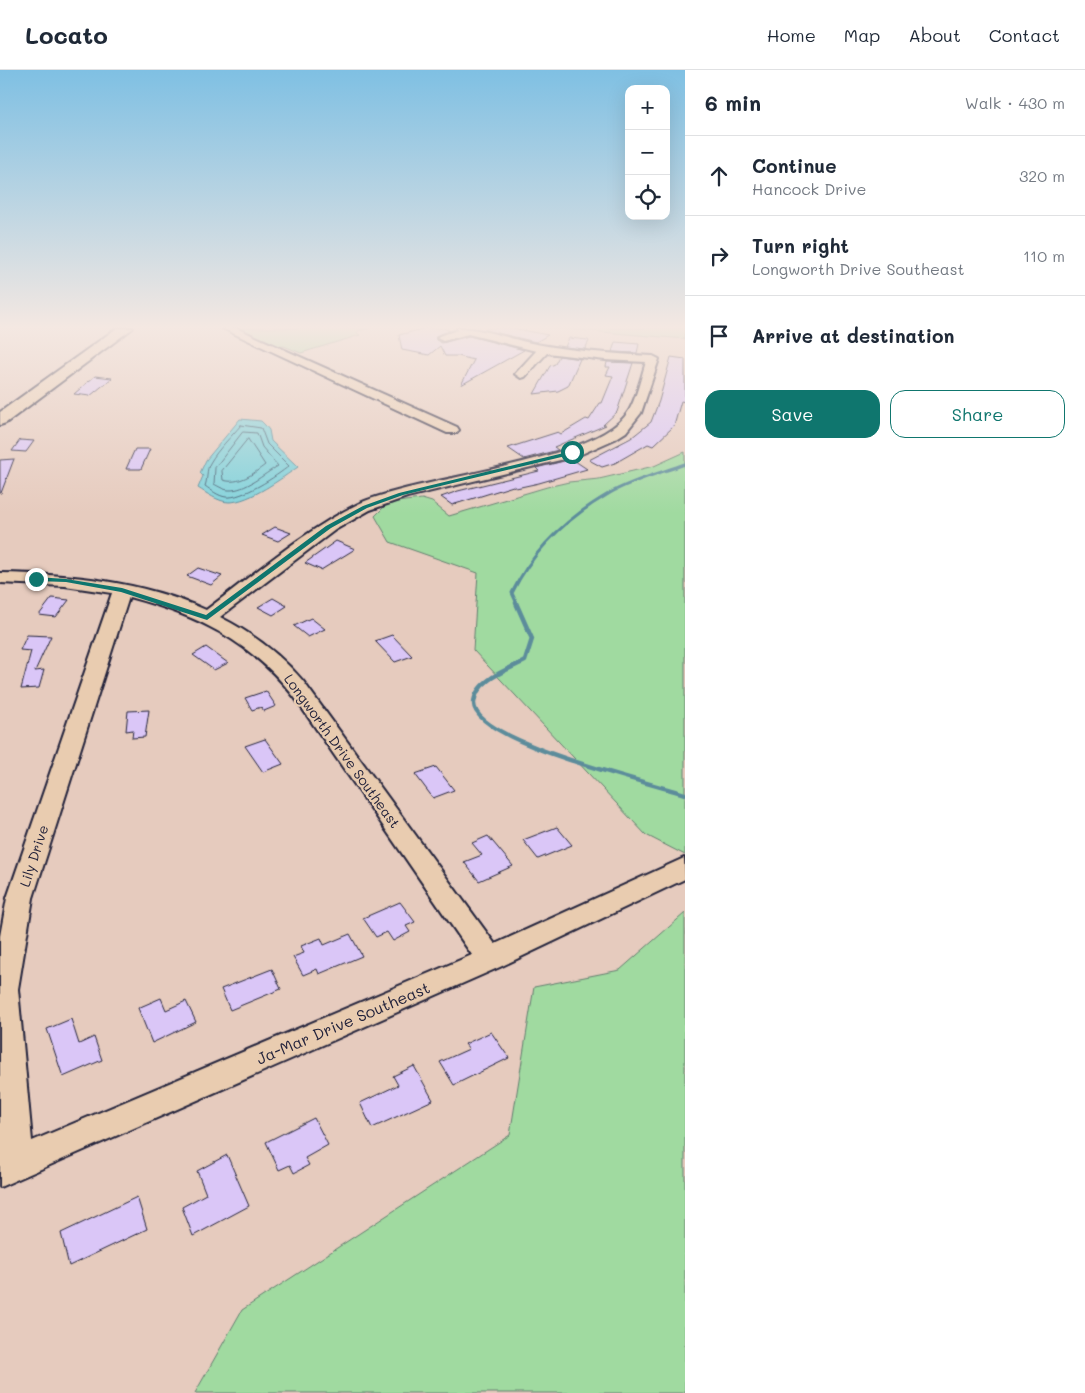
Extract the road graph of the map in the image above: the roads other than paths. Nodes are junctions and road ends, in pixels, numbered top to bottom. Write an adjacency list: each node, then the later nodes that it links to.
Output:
1 (41, 390): 4 (main road)
2 (363, 390): 5 (street)
3 (643, 390): 8 (street)
4 (0, 420)
5 (452, 430)
6 (0, 578): 7 (street, Longworth Drive Southeast)
7 (122, 590): 8 (street, Longworth Drive Southeast); 11 (street, Lily Drive)
8 (207, 618): 10 (street, Longworth Drive Southeast)
9 (684, 868): 10 (street, Ja-Mar Drive Southeast)
10 (490, 959): 11 (street, Ja-Mar Drive Southeast)
11 (9, 1167)

